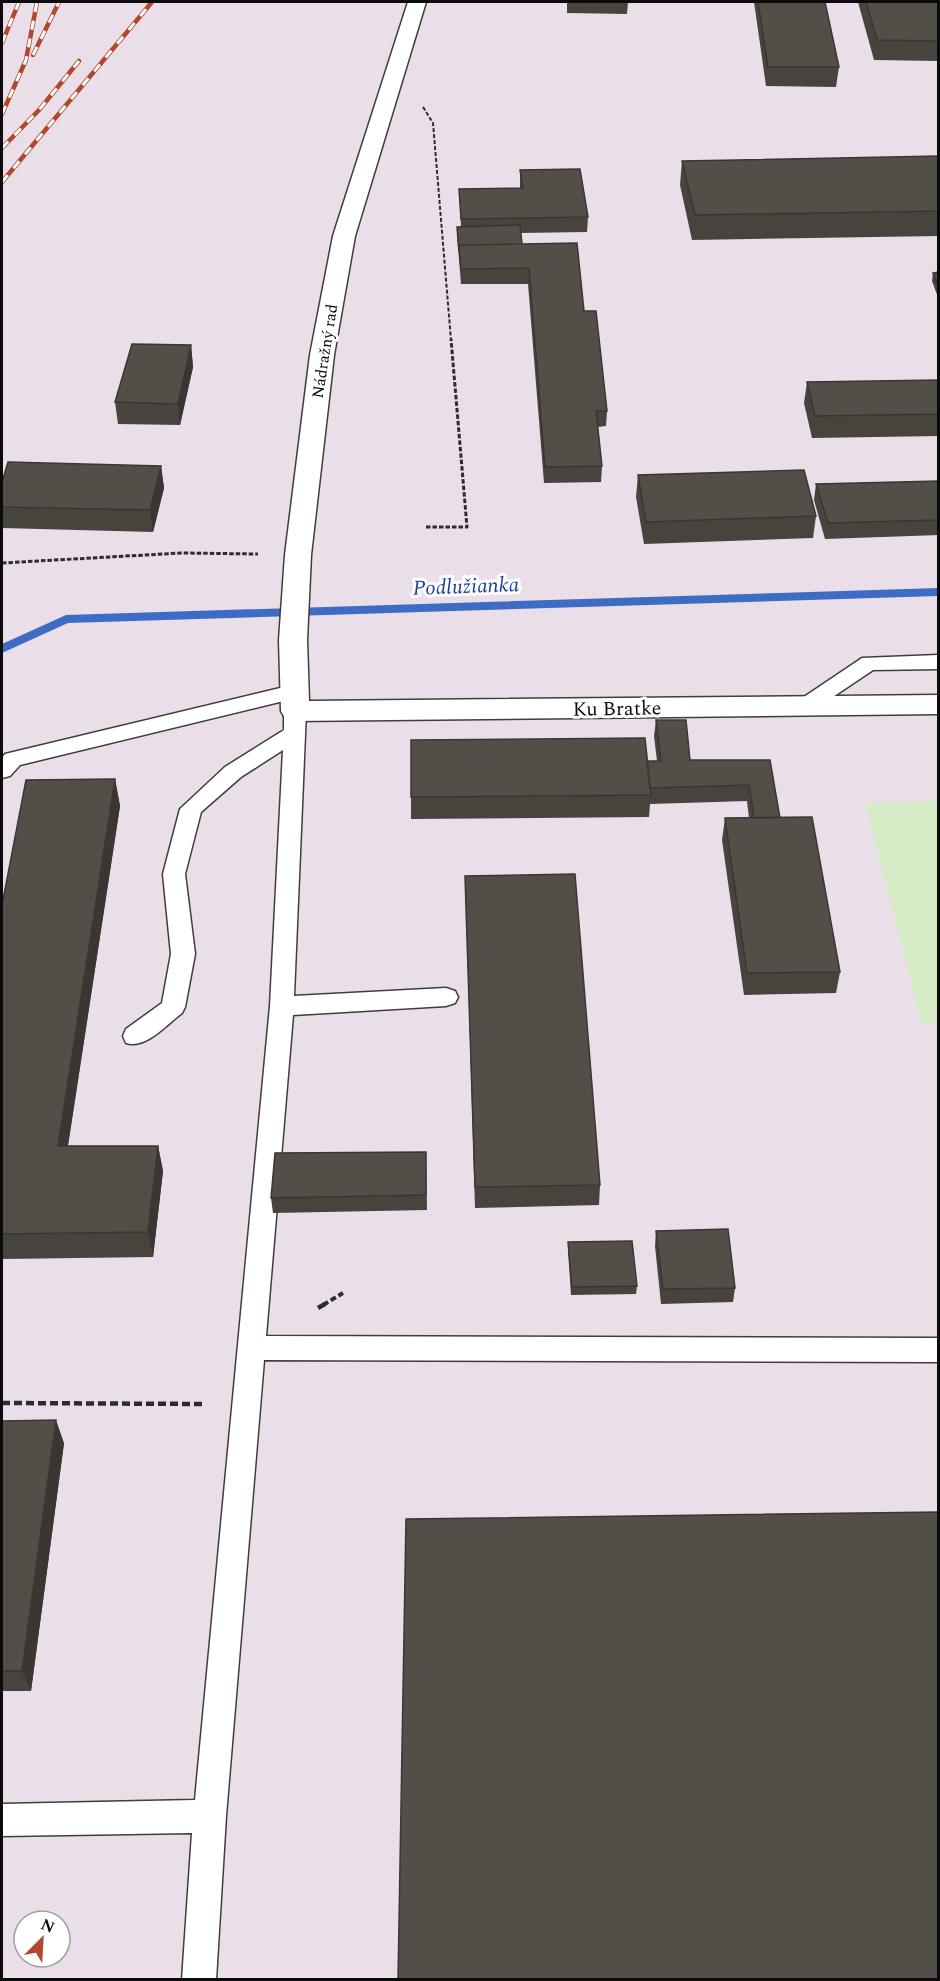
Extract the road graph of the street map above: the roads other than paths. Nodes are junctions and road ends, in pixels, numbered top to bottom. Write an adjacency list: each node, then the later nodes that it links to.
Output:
1 (417, 2): 5 (street, Nádražný rad)
2 (939, 662): 4 (lane)
3 (939, 705): 4 (street, Ku Bratke)
4 (805, 706): 5 (street, Ku Bratke)
5 (295, 712): 6 (lane); 8 (lane); 9 (lane)
6 (2, 771)
7 (446, 997): 8 (lane)
8 (282, 1005): 10 (lane)
9 (135, 1036)
10 (253, 1348): 11 (lane); 12 (lane)
11 (939, 1350)
12 (210, 1816): 13 (lane); 14 (lane)
13 (2, 1820)
14 (199, 1980)

